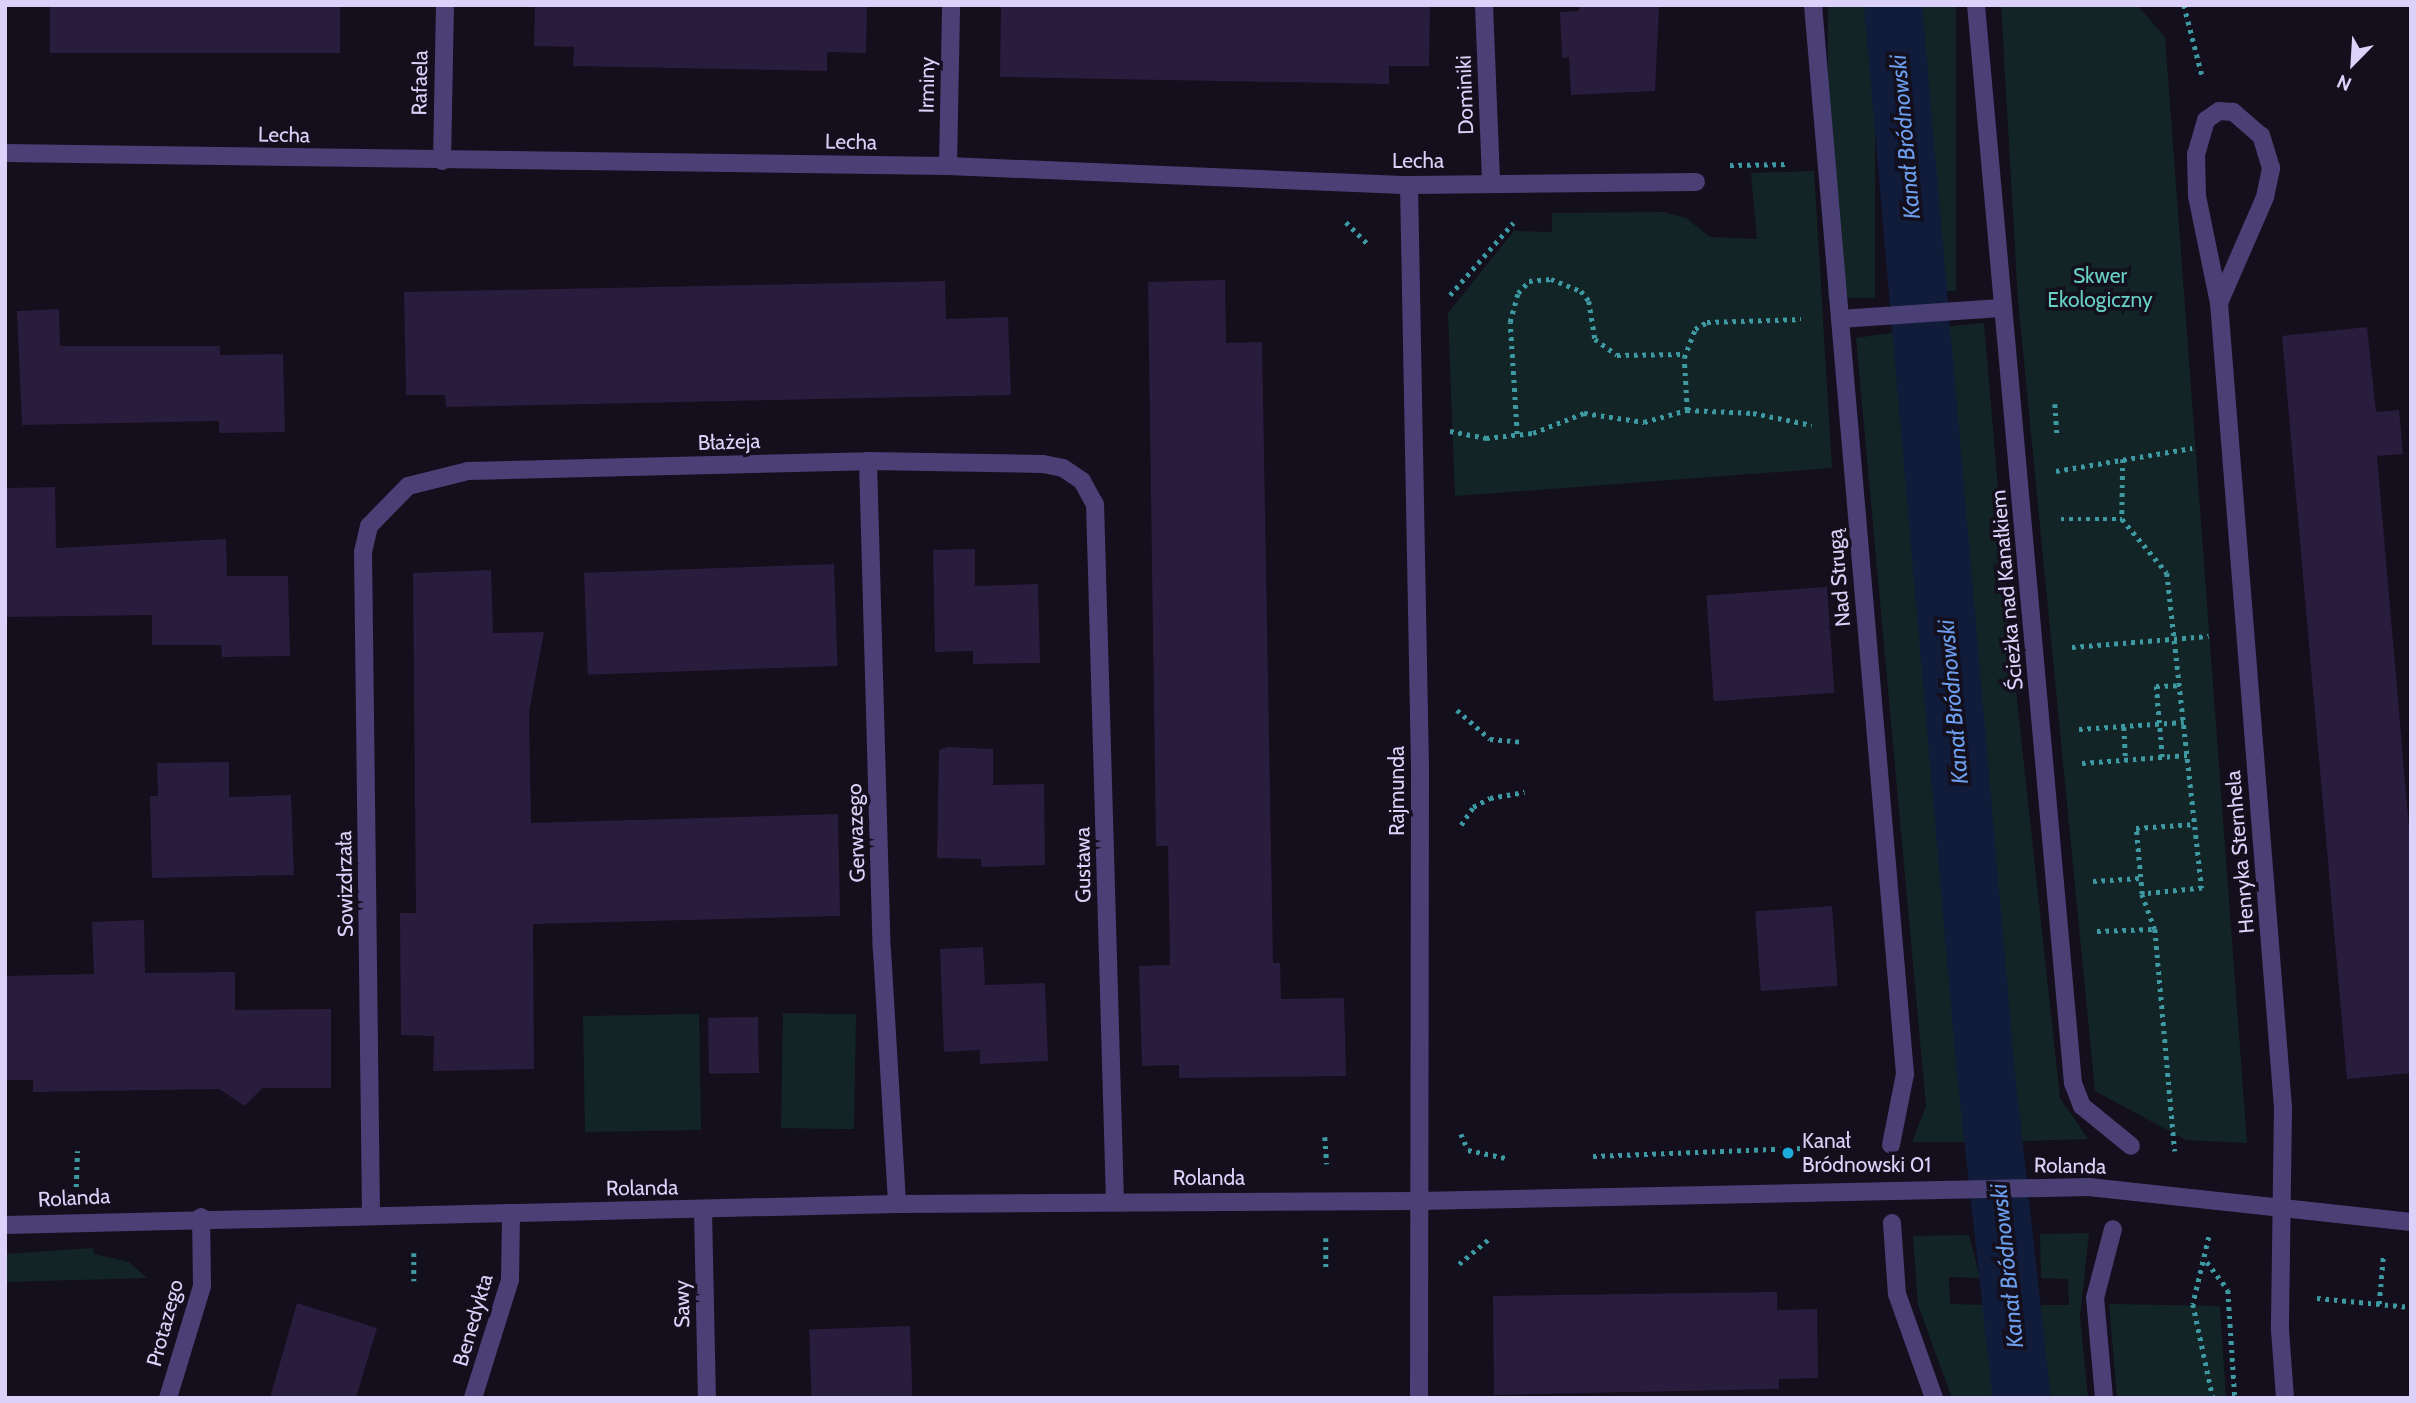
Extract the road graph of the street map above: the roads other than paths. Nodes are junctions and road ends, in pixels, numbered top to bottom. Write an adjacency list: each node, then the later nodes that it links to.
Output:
1 (445, 5): 7 (street, Rafaela)
2 (951, 5): 8 (street, Irminy)
3 (1484, 5): 10 (street, Dominiki)
4 (1813, 5): 14 (street, Nad Strugą)
5 (1976, 5): 13 (street, Ścieżka nad Kanałkiem)
6 (5, 153): 7 (street, Lecha)
7 (442, 161): 8 (street, Lecha)
8 (948, 166): 11 (street, Lecha)
9 (1696, 182): 10 (street, Lecha)
10 (1491, 183): 11 (street, Lecha)
11 (1409, 185): 21 (street, Rajmunda)
12 (2219, 303): 12 (street, Henryka Sternhela); 23 (street, Henryka Sternhela)
13 (2001, 307): 14 (street); 19 (street, Ścieżka nad Kanałkiem)
14 (1840, 319): 18 (street, Nad Strugą)
15 (868, 461): 16 (street, Błażeja); 17 (street, Błażeja); 22 (street, Gerwazego)
16 (1098, 527): 20 (street, Gustawa)
17 (363, 552): 26 (street, Sowizdrzała)
18 (1891, 1145)
19 (2131, 1146)
20 (1115, 1201): 21 (street, Rolanda); 22 (street, Rolanda)
21 (1419, 1201): 23 (street, Rolanda); 35 (street, Rajmunda)
22 (897, 1204): 24 (street, Rolanda)
23 (2283, 1205): 28 (street, Rolanda); 38 (street, Henryka Sternhela)
24 (703, 1210): 25 (street, Rolanda); 34 (street, Sawy)
25 (511, 1213): 26 (street, Rolanda); 33 (street, Benedykta)
26 (371, 1214): 27 (street, Rolanda)
27 (201, 1217): 30 (street, Rolanda); 32 (street, Protazego)
28 (2411, 1222)
29 (1892, 1223): 36 (street)
30 (5, 1225)
31 (2113, 1229): 37 (street)
32 (168, 1398)
33 (473, 1398)
34 (706, 1398)
35 (1419, 1398)
36 (1934, 1398)
37 (2104, 1398)
38 (2285, 1398)

